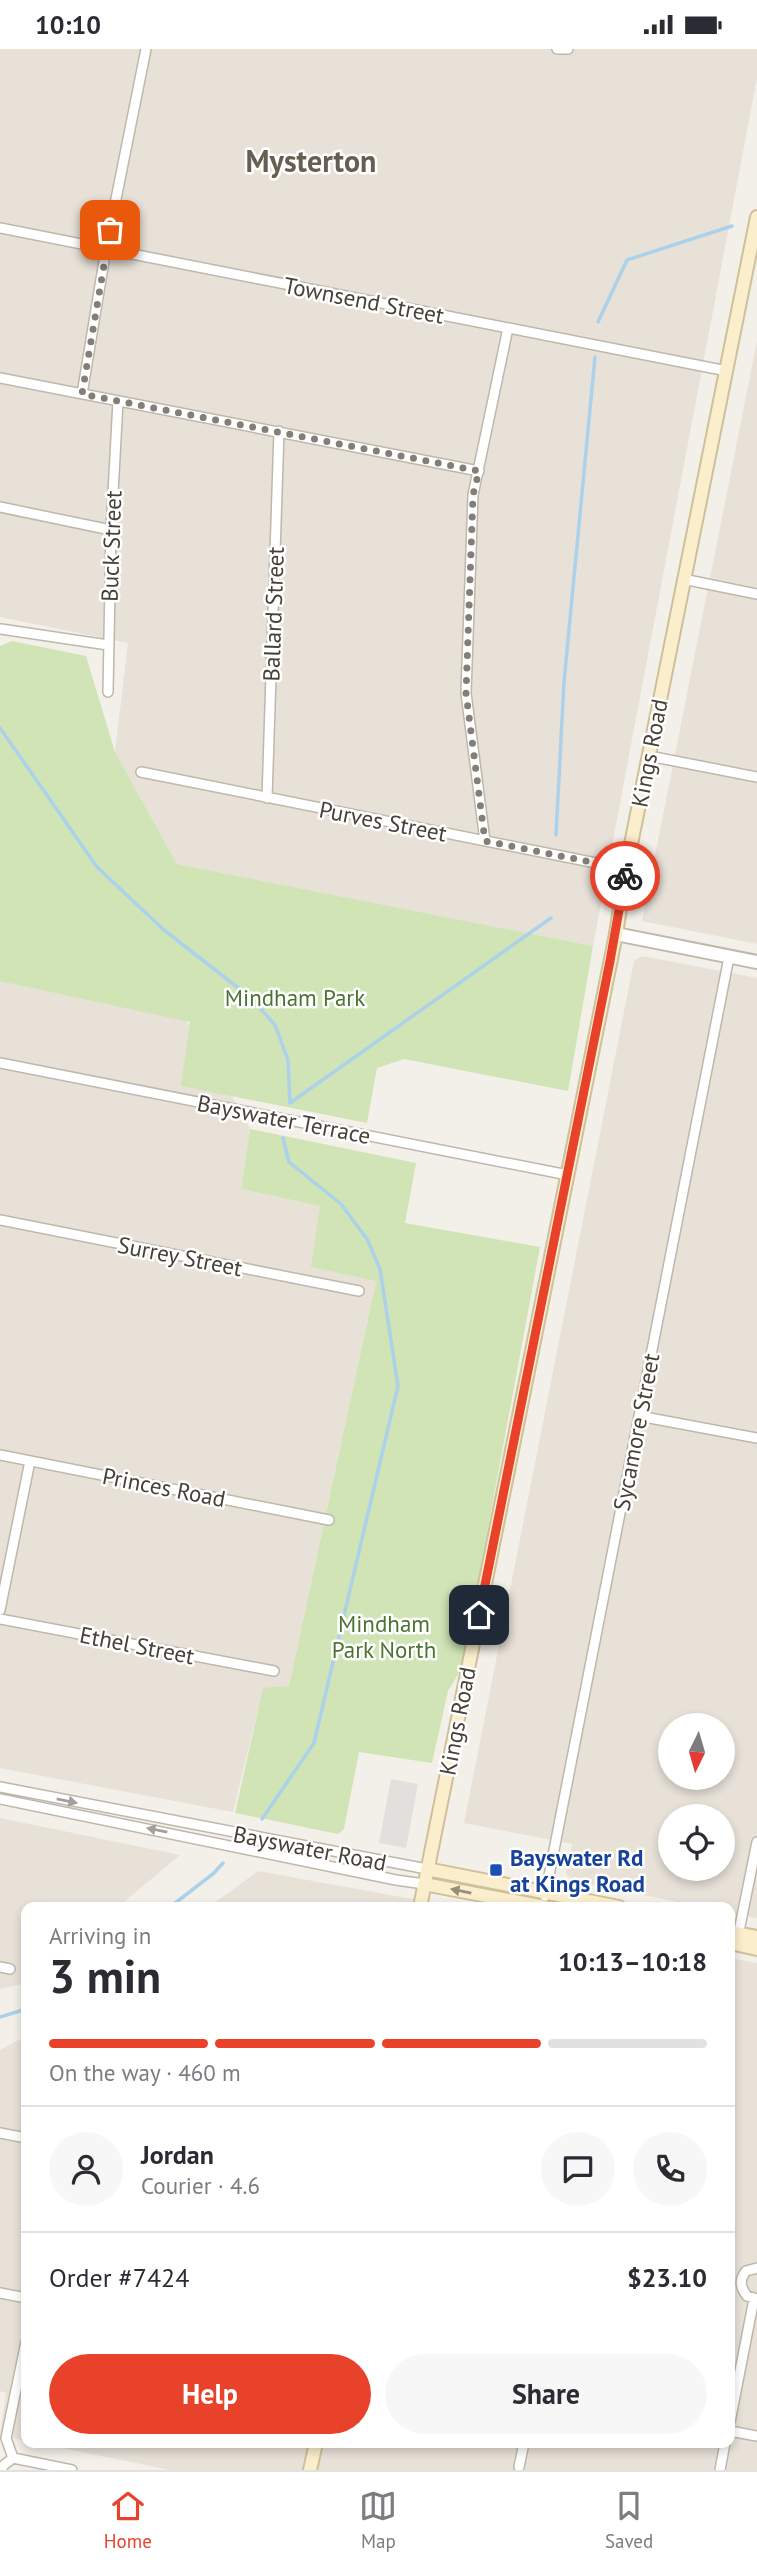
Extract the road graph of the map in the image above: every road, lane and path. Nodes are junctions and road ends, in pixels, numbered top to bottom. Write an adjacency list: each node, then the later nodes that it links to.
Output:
1 (146, 49): 6 (street)
2 (556, 49): 3 (street)
3 (568, 49)
4 (757, 217): 7 (main road, Kings Road)
5 (0, 228): 6 (street, Townsend Street)
6 (106, 249): 8 (street, Townsend Street); 11 (street)
7 (753, 260): 9 (main road, Kings Road)
8 (508, 328): 9 (street, Townsend Street); 14 (street)
9 (727, 371): 17 (main road, Kings Road)
10 (0, 378): 11 (street)
11 (82, 394): 12 (street)
12 (118, 401): 13 (street); 16 (street, Buck Street)
13 (279, 431): 14 (street); 25 (street, Ballard Street)
14 (479, 471): 26 (street)
15 (0, 507): 16 (street)
16 (111, 530): 20 (street, Buck Street)
17 (683, 579): 18 (street); 22 (main road, Kings Road)
18 (757, 594)
19 (1, 629): 20 (street)
20 (108, 645): 21 (street, Buck Street)
21 (108, 692)
22 (649, 756): 24 (street); 27 (main road, Kings Road)
23 (141, 772): 25 (street, Purves Street)
24 (757, 777)
25 (267, 798): 26 (street, Purves Street)
26 (485, 841): 27 (street, Purves Street)
27 (626, 869): 28 (main road, Kings Road)
28 (616, 934): 29 (street); 32 (main road, Kings Road)
29 (729, 957): 30 (street); 35 (street, Sycamore Street)
30 (757, 962)
31 (0, 1063): 32 (street, Bayswater Terrace)
32 (568, 1175): 46 (main road, Kings Road)
33 (0, 1220): 34 (street, Surrey Street)
34 (359, 1291)
35 (639, 1416): 36 (street); 48 (street, Sycamore Street)
36 (757, 1438)
37 (0, 1455): 38 (street, Princes Road)
38 (30, 1461): 39 (street, Princes Road); 40 (street)
39 (329, 1520)
40 (0, 1610)
41 (0, 1619): 42 (street, Ethel Street)
42 (274, 1671)
43 (0, 1787): 46 (street, Bayswater Road, one-way to 46)
44 (0, 1799): 47 (street, Bayswater Road, one-way to 44)
45 (757, 1842): 53 (street)
46 (427, 1869): 47 (main road, Kings Road); 48 (main road, Bayswater Road)
47 (424, 1884): 49 (main road, Kings Road); 50 (main road, Bayswater Road, one-way to 47)
48 (546, 1891): 51 (street, Sycamore Street); 52 (main road, Bayswater Road)
49 (421, 1902)
50 (518, 1902)
51 (545, 1902)
52 (597, 1902)
53 (735, 1934)
54 (757, 1937): 55 (main road)
55 (735, 1938)
56 (735, 1938): 57 (main road)
57 (757, 1949)
58 (0, 2133): 59 (street)
59 (21, 2137)
60 (757, 2268): 62 (street)
61 (735, 2279): 62 (street)
62 (741, 2280): 65 (street)
63 (0, 2293): 64 (street)
64 (21, 2297)
65 (756, 2299): 67 (street)
66 (21, 2366): 73 (street)
67 (735, 2398)
68 (735, 2432): 69 (street)
69 (757, 2436)
70 (315, 2448): 77 (main road)
71 (523, 2448): 74 (street)
72 (725, 2448): 78 (street)
73 (13, 2458): 75 (street); 76 (street)
74 (519, 2467)
75 (1, 2470)
76 (72, 2470)
77 (310, 2470)
78 (720, 2470)

